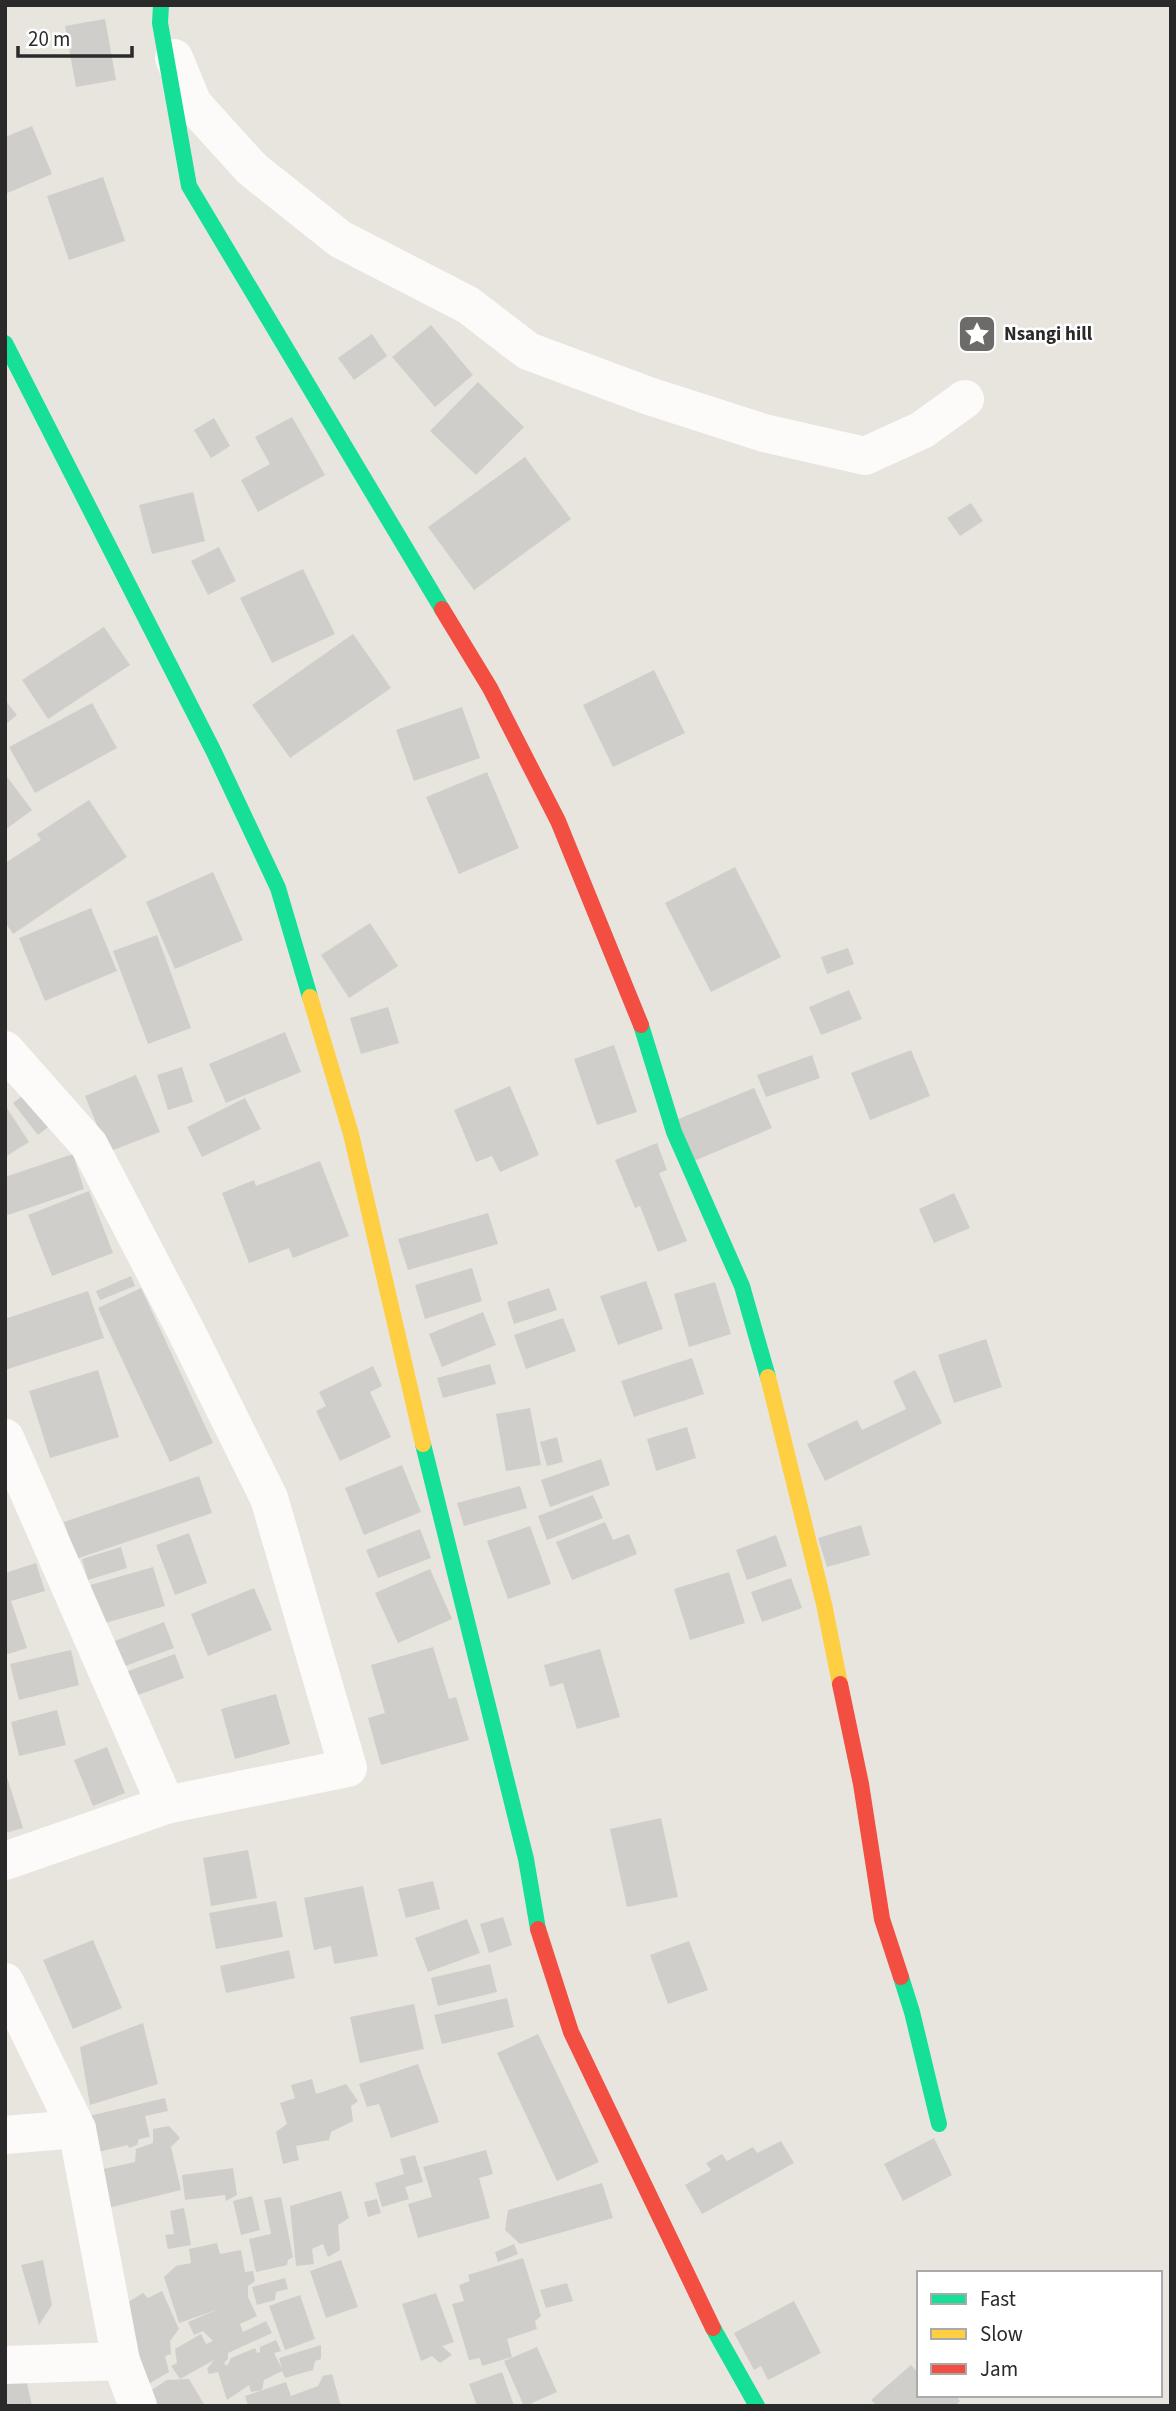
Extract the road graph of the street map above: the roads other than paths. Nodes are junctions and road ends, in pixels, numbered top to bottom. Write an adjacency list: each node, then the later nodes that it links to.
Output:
1 (161, 14): 3 (street); 9 (street)
2 (5, 343): 15 (street)
3 (965, 399)
4 (5, 1050): 6 (street)
5 (5, 1438): 6 (street)
6 (166, 1805): 7 (street)
7 (5, 1861)
8 (5, 1982): 10 (street)
9 (939, 2124)
10 (77, 2129): 11 (street); 12 (street)
11 (5, 2135)
12 (121, 2361): 13 (street); 14 (street)
13 (5, 2365)
14 (138, 2406)
15 (757, 2406)

